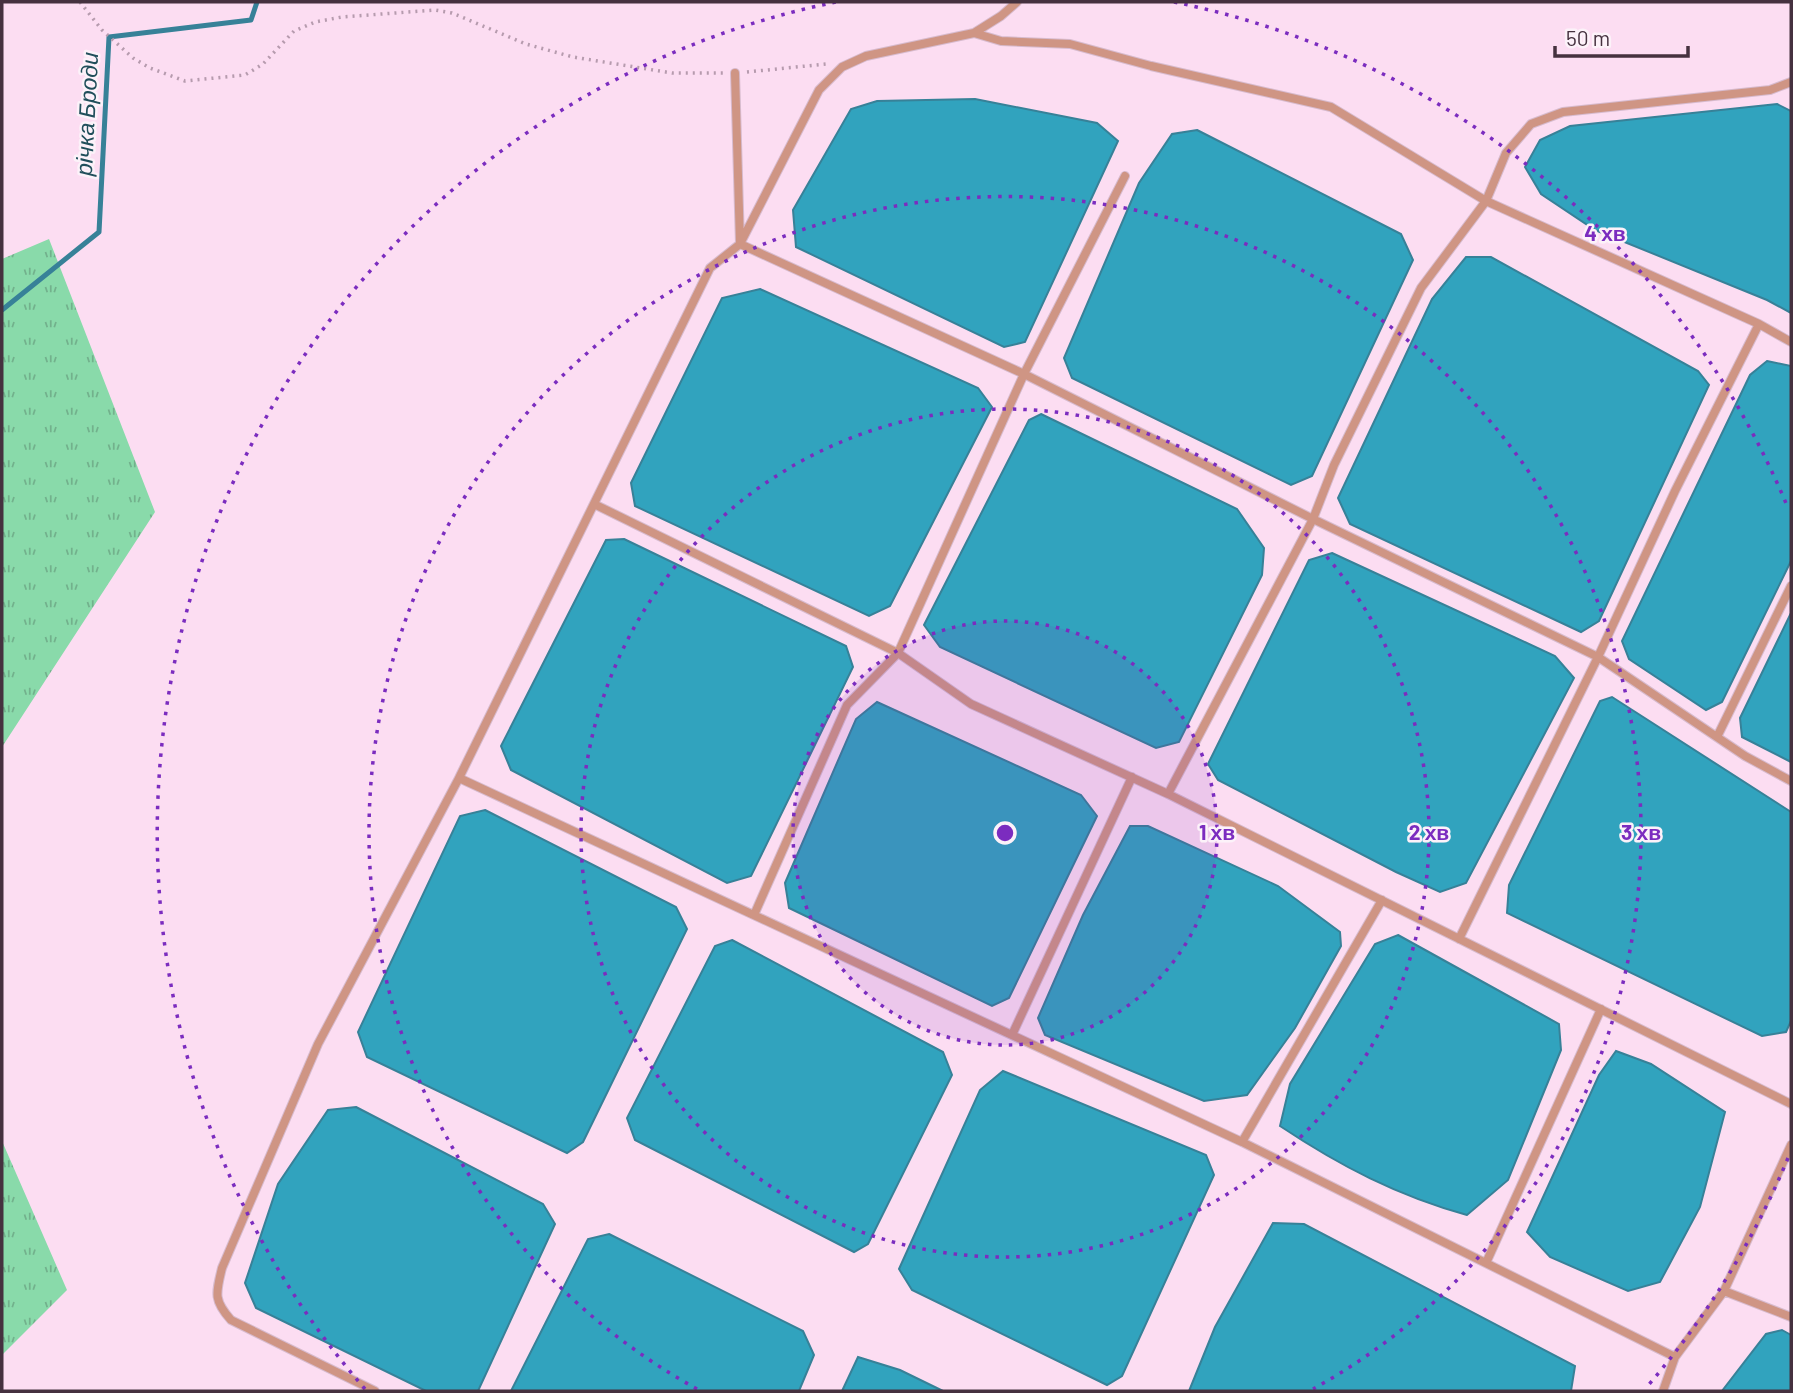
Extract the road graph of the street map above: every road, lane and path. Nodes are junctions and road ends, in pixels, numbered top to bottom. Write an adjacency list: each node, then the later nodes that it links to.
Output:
1 (80, 2): 5 (path)
2 (1017, 2): 3 (lane)
3 (975, 33): 4 (lane); 8 (lane)
4 (853, 61): 5 (path); 9 (lane)
5 (735, 73): 9 (lane)
6 (1791, 82): 8 (lane)
7 (1125, 176): 12 (lane)
8 (1486, 201): 10 (lane); 14 (lane)
9 (740, 244): 12 (lane); 13 (lane)
10 (1759, 324): 11 (lane); 17 (lane)
11 (1791, 342)
12 (1024, 374): 14 (lane); 16 (lane)
13 (594, 504): 16 (lane); 19 (lane)
14 (1313, 519): 17 (lane); 22 (lane)
15 (1791, 586): 18 (lane)
16 (898, 653): 20 (lane); 24 (lane)
17 (1598, 657): 18 (lane); 25 (lane)
18 (1717, 737): 21 (lane)
19 (459, 778): 24 (lane); 35 (lane)
20 (1132, 778): 22 (lane); 27 (lane)
21 (1791, 781)
22 (1168, 794): 23 (lane)
23 (1382, 900): 25 (lane); 29 (lane)
24 (754, 915): 27 (lane)
25 (1459, 939): 26 (lane)
26 (1601, 1009): 28 (lane); 31 (lane)
27 (1012, 1035): 29 (lane)
28 (1791, 1104)
29 (1242, 1142): 31 (lane)
30 (1791, 1145): 32 (lane)
31 (1486, 1263): 34 (lane)
32 (1724, 1291): 33 (lane); 34 (lane)
33 (1791, 1317)
34 (1675, 1357): 36 (lane)
35 (375, 1391)
36 (1663, 1391)

